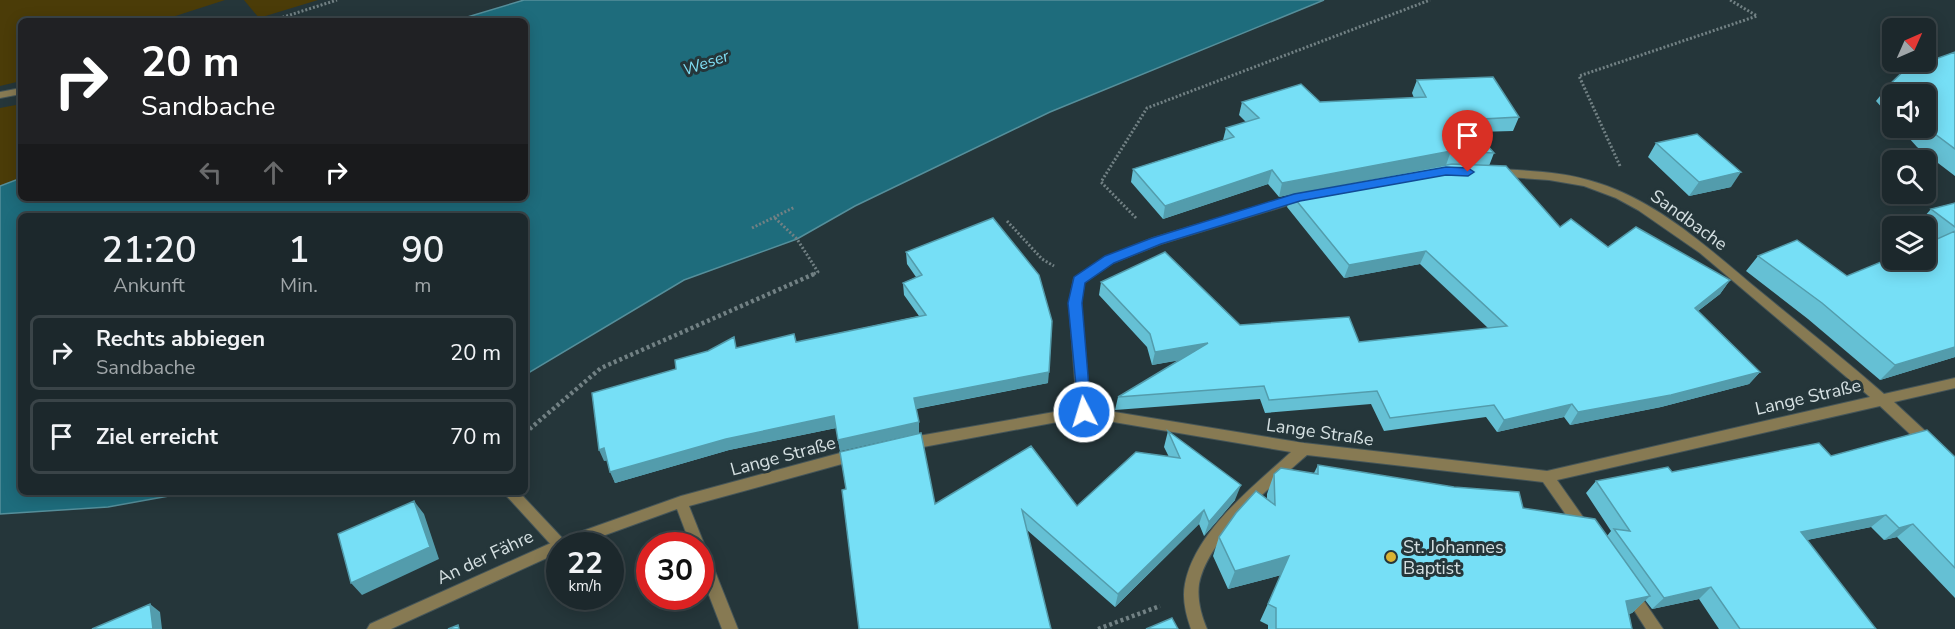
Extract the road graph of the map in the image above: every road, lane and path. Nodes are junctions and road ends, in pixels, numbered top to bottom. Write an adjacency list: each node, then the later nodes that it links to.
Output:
1 (337, 0): 4 (path)
2 (1430, 0): 14 (path)
3 (1730, 0): 9 (path)
4 (280, 18)
5 (18, 92): 6 (street)
6 (0, 95)
7 (1489, 173): 9 (street, Sandbache)
8 (1321, 193): 14 (street)
9 (1642, 206): 17 (street, Sandbache)
10 (795, 207): 11 (path)
11 (775, 218): 13 (path); 19 (path)
12 (1007, 221): 15 (path)
13 (752, 228)
14 (1157, 241): 15 (street)
15 (1078, 280): 18 (street)
16 (1955, 383): 17 (street, Lange Straße)
17 (1882, 398): 23 (street, Sandbache); 24 (street, Lange Straße)
18 (1084, 412): 20 (street, Lange Straße); 21 (street, Lange Straße)
19 (528, 430)
20 (893, 446)
21 (1304, 449): 24 (street, Lange Straße); 34 (street)
22 (871, 451): 26 (street, Lange Straße)
23 (1939, 452)
24 (1547, 477): 30 (street)
25 (513, 495): 27 (street)
26 (681, 502): 28 (street, An der Fähre); 29 (street)
27 (548, 532)
28 (597, 532)
29 (693, 532)
30 (1594, 544)
31 (546, 551): 35 (street, An der Fähre)
32 (1621, 582): 39 (street)
33 (714, 588): 36 (street)
34 (1192, 594): 37 (path); 38 (street)
35 (375, 629)
36 (730, 629)
37 (1098, 629)
38 (1199, 629)
39 (1655, 629)

